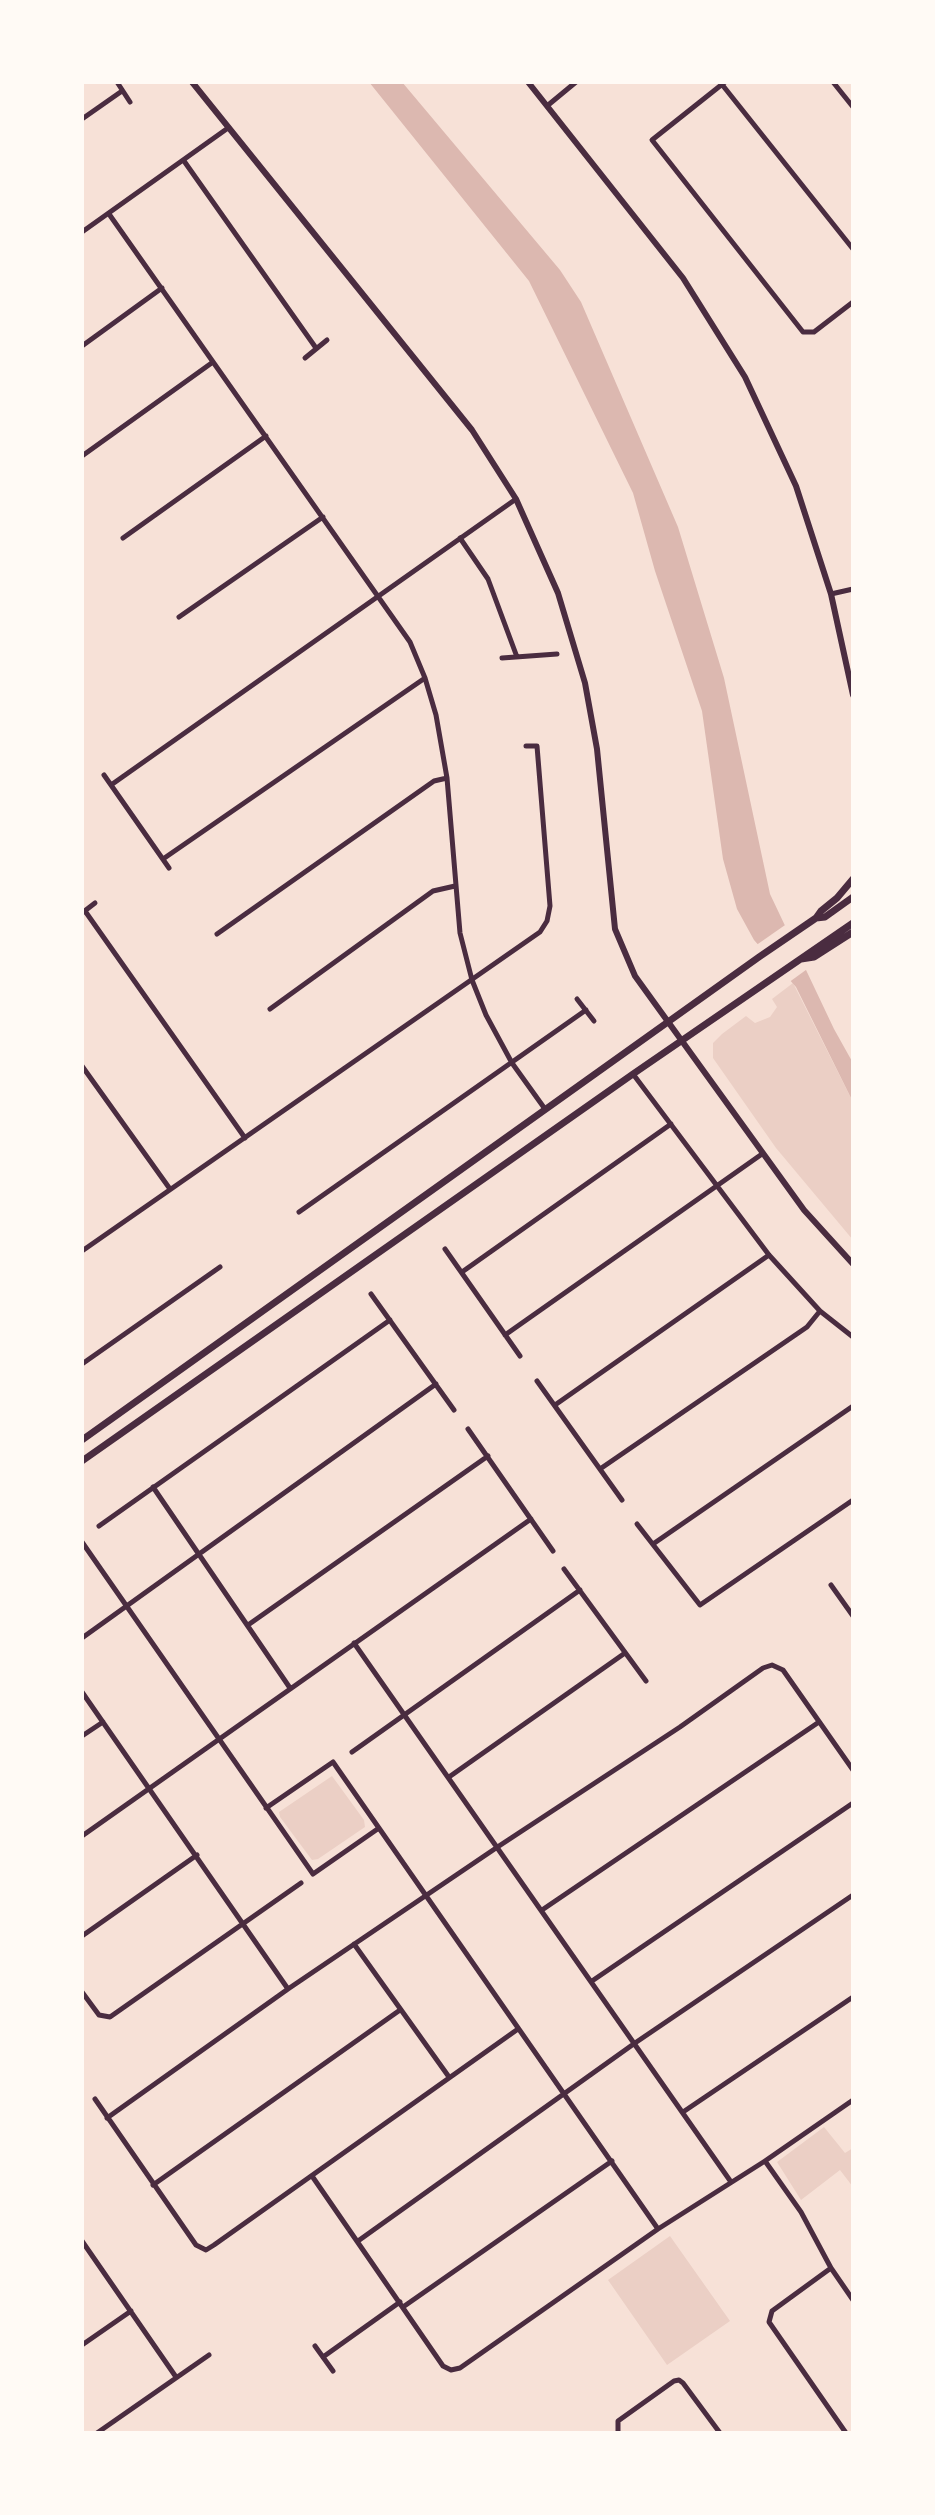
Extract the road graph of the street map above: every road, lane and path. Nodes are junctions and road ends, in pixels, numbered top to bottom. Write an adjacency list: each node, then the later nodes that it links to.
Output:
1 (117, 82): 7 (street)
2 (192, 82): 12 (street)
3 (528, 82): 9 (street)
4 (576, 82): 9 (street)
5 (833, 82): 10 (street)
6 (722, 83): 16 (street); 18 (street)
7 (122, 91): 8 (street); 11 (street)
8 (130, 102)
9 (547, 106): 31 (street)
10 (853, 107)
11 (82, 119)
12 (228, 128): 13 (street); 26 (street)
13 (184, 161): 14 (street); 21 (street)
14 (109, 214): 15 (street); 17 (street)
15 (82, 232)
16 (853, 249)
17 (162, 288): 20 (street); 23 (street)
18 (853, 302)
19 (327, 340): 21 (street)
20 (82, 346)
21 (316, 348): 22 (street)
22 (305, 358)
23 (213, 362): 24 (street); 25 (street)
24 (266, 436): 27 (street); 28 (street)
25 (82, 456)
26 (516, 499): 29 (street); 60 (street)
27 (323, 517): 32 (street); 33 (street)
28 (123, 538)
29 (460, 538): 32 (street); 35 (street)
30 (853, 589): 31 (street)
31 (831, 594): 38 (street)
32 (379, 596): 37 (street); 42 (street)
33 (179, 617)
34 (557, 654): 35 (street)
35 (517, 657): 36 (street)
36 (502, 658)
37 (425, 678): 41 (street); 43 (street)
38 (853, 695)
39 (526, 746): 55 (street)
40 (104, 775): 42 (street)
41 (447, 778): 46 (street); 53 (street)
42 (111, 785): 43 (street)
43 (163, 859): 44 (street)
44 (169, 868)
45 (853, 879): 50 (main road)
46 (455, 886): 55 (street); 57 (street)
47 (853, 897): 50 (main road)
48 (95, 904): 49 (street)
49 (83, 912): 67 (street)
50 (816, 918): 60 (main road)
51 (853, 923): 54 (main road)
52 (853, 932): 54 (main road)
53 (216, 934)
54 (822, 947): 61 (main road)
55 (472, 980): 62 (street); 67 (street)
56 (577, 999): 58 (street)
57 (270, 1009)
58 (586, 1010): 59 (street); 62 (street)
59 (594, 1021)
60 (668, 1023): 61 (street); 65 (main road)
61 (681, 1042): 64 (main road); 68 (street)
62 (512, 1063): 65 (street); 71 (street)
63 (82, 1066): 70 (street)
64 (633, 1074): 66 (street); 93 (main road)
65 (545, 1109): 91 (main road)
66 (671, 1124): 69 (street); 77 (street)
67 (245, 1138): 70 (street)
68 (762, 1154): 69 (street); 75 (street)
69 (716, 1186): 74 (street); 81 (street)
70 (170, 1189): 73 (street)
71 (299, 1212)
72 (445, 1249): 77 (street)
73 (82, 1251)
74 (769, 1255): 79 (street); 87 (street)
75 (853, 1264)
76 (220, 1267): 84 (street)
77 (462, 1272): 81 (street)
78 (371, 1294): 80 (street)
79 (820, 1311): 82 (street); 94 (street)
80 (390, 1320): 86 (street); 95 (street)
81 (505, 1335): 83 (street)
82 (853, 1337)
83 (520, 1356)
84 (82, 1364)
85 (537, 1381): 87 (street)
86 (436, 1384): 89 (street); 104 (street)
87 (555, 1405): 94 (street)
88 (853, 1406): 102 (street)
89 (454, 1410)
90 (468, 1429): 92 (street)
91 (82, 1440)
92 (488, 1456): 98 (street); 110 (street)
93 (82, 1461)
94 (600, 1469): 96 (street)
95 (153, 1487): 100 (street); 104 (street)
96 (622, 1500)
97 (853, 1500): 102 (street)
98 (531, 1519): 103 (street); 112 (street)
99 (637, 1524): 102 (street)
100 (99, 1526)
101 (82, 1542): 108 (street)
102 (653, 1544)
103 (553, 1551)
104 (198, 1554): 108 (street); 110 (street)
105 (564, 1569): 107 (street)
106 (831, 1585): 109 (street)
107 (580, 1590): 113 (street); 117 (street)
108 (125, 1607): 111 (street); 121 (street)
109 (853, 1615)
110 (248, 1625): 115 (street)
111 (82, 1638)
112 (354, 1643): 115 (street); 117 (street)
113 (625, 1653): 114 (street); 124 (street)
114 (646, 1681)
115 (290, 1688): 121 (street)
116 (82, 1692): 118 (street)
117 (405, 1714): 122 (street); 124 (street)
118 (103, 1722): 120 (street); 125 (street)
119 (819, 1722): 123 (street); 130 (street); 135 (street)
120 (82, 1736)
121 (219, 1739): 125 (street); 127 (street)
122 (352, 1752)
123 (853, 1770)
124 (449, 1777): 130 (street)
125 (151, 1789): 129 (street); 131 (street)
126 (853, 1803): 139 (street)
127 (266, 1808): 128 (street); 128 (street)
128 (379, 1828): 133 (street)
129 (82, 1836)
130 (499, 1846): 133 (street); 135 (street)
131 (197, 1855): 136 (street); 137 (street)
132 (301, 1882): 136 (street)
133 (425, 1895): 138 (street); 144 (street)
134 (853, 1895): 145 (street)
135 (542, 1910): 139 (street)
136 (244, 1923): 140 (street); 141 (street)
137 (82, 1936)
138 (354, 1944): 140 (street); 143 (street)
139 (592, 1981): 145 (street)
140 (288, 1989): 151 (street)
141 (82, 1992)
142 (853, 1997): 150 (street)
143 (400, 2010): 146 (street); 156 (street)
144 (518, 2029): 146 (street); 147 (street)
145 (635, 2043): 147 (street); 150 (street)
146 (449, 2077): 154 (street)
147 (564, 2094): 152 (street); 158 (street)
148 (95, 2099): 151 (street)
149 (853, 2100): 153 (street)
150 (683, 2112): 155 (street)
151 (107, 2118): 156 (street)
152 (612, 2161): 157 (street); 162 (street)
153 (765, 2161): 155 (street); 160 (street)
154 (312, 2176): 156 (street); 158 (street)
155 (731, 2182): 157 (street)
156 (153, 2185)
157 (658, 2229): 162 (street)
158 (358, 2241): 162 (street)
159 (83, 2242): 163 (street)
160 (831, 2268): 161 (street); 173 (street)
161 (853, 2300)
162 (402, 2305): 167 (street)
163 (131, 2311): 164 (street); 169 (street)
164 (82, 2345)
165 (315, 2346): 167 (street)
166 (208, 2355): 169 (street)
167 (323, 2357): 168 (street)
168 (333, 2371)
169 (176, 2377): 170 (street)
170 (97, 2433)
171 (618, 2433): 172 (street)
172 (720, 2433)
173 (846, 2433)

